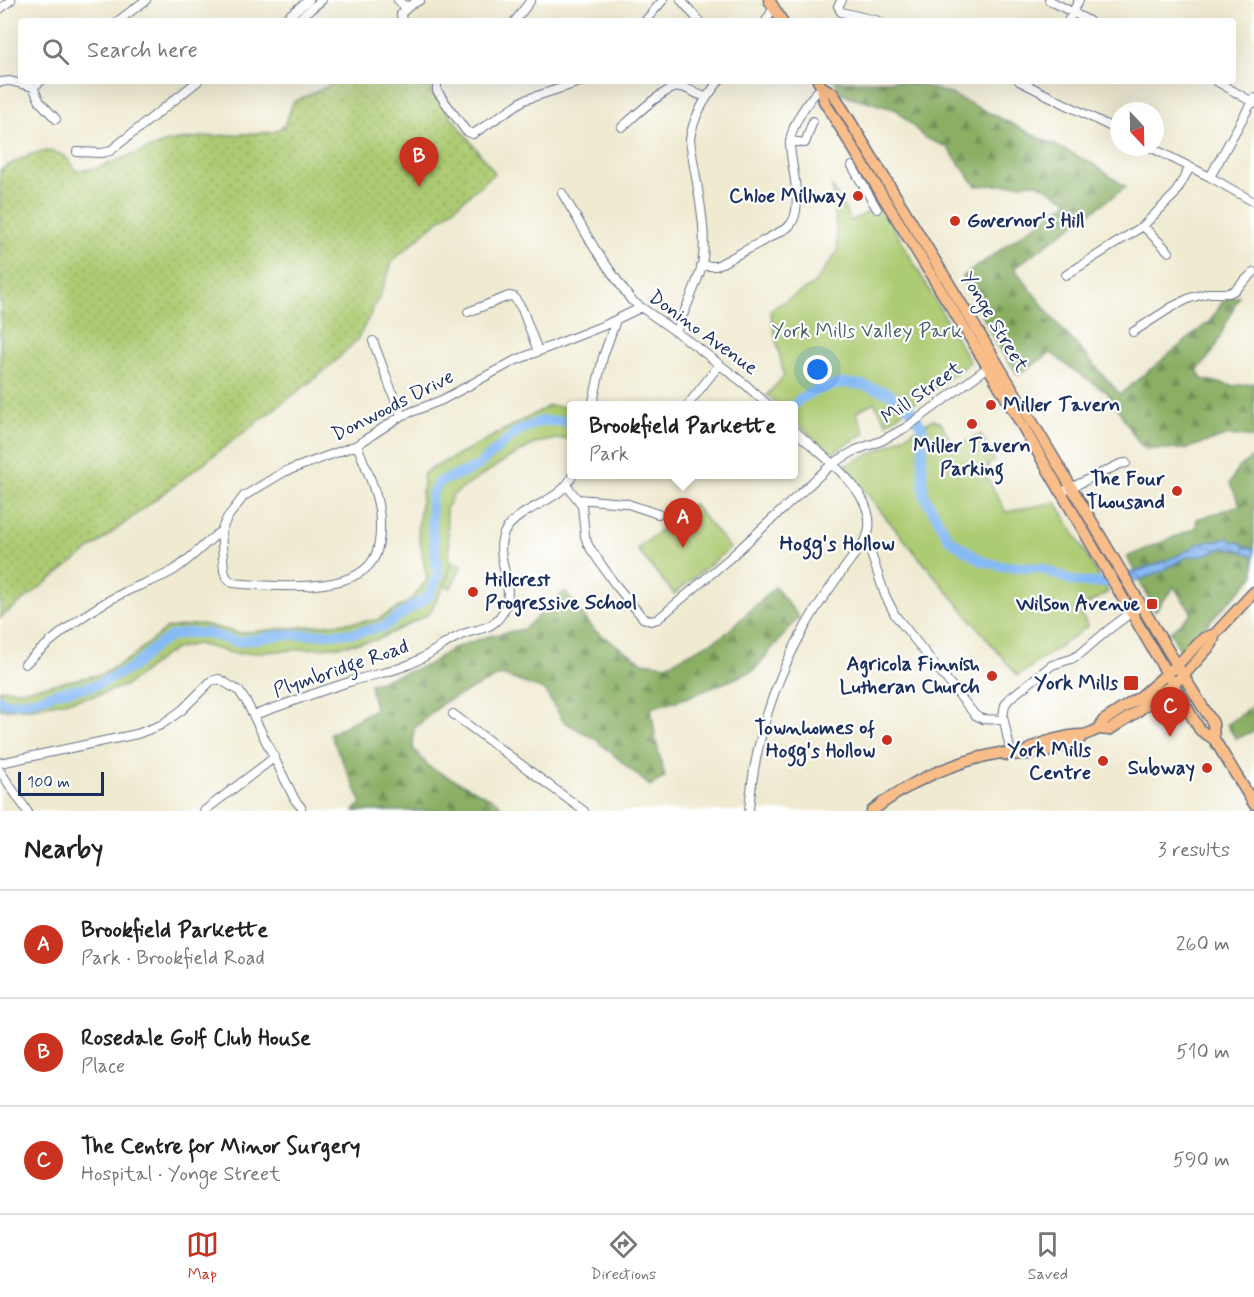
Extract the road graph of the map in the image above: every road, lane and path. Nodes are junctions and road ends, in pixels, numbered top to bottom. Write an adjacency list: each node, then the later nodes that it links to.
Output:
1 (11, 0): 15 (street)
2 (145, 0): 17 (street)
3 (309, 0): 18 (street)
4 (322, 0): 19 (street)
5 (398, 0): 14 (street)
6 (420, 0): 14 (street)
7 (531, 0): 21 (street)
8 (663, 0): 22 (street)
9 (681, 0): 23 (street)
10 (1049, 0): 16 (street)
11 (1079, 0): 16 (street)
12 (771, 3): 24 (street); 25 (main road)
13 (840, 3): 26 (street)
14 (409, 6): 20 (street)
15 (0, 9)
16 (1070, 17)
17 (122, 18)
18 (286, 18)
19 (300, 18)
20 (402, 18)
21 (517, 18)
22 (648, 18)
23 (696, 18)
24 (767, 18)
25 (780, 18)
26 (864, 18)
27 (0, 82): 28 (street)
28 (18, 83)
29 (22, 84): 38 (street)
30 (37, 84): 38 (street)
31 (194, 84): 46 (street)
32 (437, 84): 33 (street)
33 (574, 84)
34 (717, 84): 39 (street)
35 (820, 84): 45 (street); 51 (main road, Yonge Street)
36 (1222, 84): 40 (street)
37 (1035, 85): 44 (street)
38 (33, 87): 41 (street)
39 (706, 97): 43 (street); 58 (street)
40 (1253, 101): 50 (street)
41 (56, 120)
42 (813, 122): 45 (street)
43 (622, 127)
44 (1110, 127)
45 (790, 141): 58 (street)
46 (77, 152)
47 (1164, 154): 49 (street)
48 (852, 166): 53 (street)
49 (1190, 167): 50 (street); 56 (street)
50 (1210, 177): 54 (street)
51 (883, 185): 53 (street); 68 (main road, Yonge Street)
52 (562, 193): 61 (street, Donino Avenue)
53 (868, 195): 55 (street)
54 (1254, 202)
55 (877, 209)
56 (1143, 226): 57 (street); 60 (street)
57 (1169, 252)
58 (702, 266): 64 (street)
59 (1254, 272): 65 (street)
60 (1066, 275)
61 (640, 308): 63 (street, Donwoods Drive); 64 (street, Donino Avenue)
62 (468, 312): 67 (street)
63 (616, 320): 67 (street, Donwoods Drive); 70 (street)
64 (676, 331): 69 (street, Donino Avenue)
65 (1133, 332)
66 (372, 341): 73 (street)
67 (538, 351): 73 (street, Donwoods Drive)
68 (992, 364): 77 (street, Mill Street); 80 (main road, Yonge Street); 81 (main road, Yonge Street)
69 (719, 365): 71 (street); 72 (street, Donino Avenue)
70 (593, 401)
71 (690, 401)
72 (764, 401)
73 (401, 416): 75 (street, Donwoods Drive)
74 (798, 434): 77 (street)
75 (357, 445): 84 (street, Donwoods Drive); 84 (street)
76 (1126, 463): 80 (street)
77 (832, 464): 82 (street, Mill Street); 85 (street)
78 (570, 479): 79 (street, Plymbridge Road)
79 (567, 486): 82 (street); 96 (street, Plymbridge Road)
80 (1072, 487): 81 (street); 87 (main road, Yonge Street)
81 (1061, 492): 87 (main road, Yonge Street)
82 (578, 499): 83 (street)
83 (658, 514)
84 (221, 531): 90 (street, Donwoods Drive)
85 (866, 539): 97 (street); 109 (street)
86 (1254, 592): 89 (main road)
87 (1126, 593): 88 (main road, Yonge Street)
88 (1136, 609): 91 (main road, Yonge Street); 92 (main road, Yonge Street); 97 (street)
89 (1215, 634): 91 (main road); 93 (main road)
90 (25, 664)
91 (1177, 665): 92 (main road); 93 (main road, Yonge Street)
92 (1167, 674): 94 (main road, Yonge Street); 98 (main road)
93 (1183, 676): 94 (main road); 99 (main road, Yonge Street)
94 (1173, 684): 98 (main road); 99 (main road, Yonge Street)
95 (453, 714): 108 (street)
96 (254, 715): 101 (street); 102 (street)
97 (1003, 720): 100 (street)
98 (1099, 729): 100 (main road)
99 (1214, 739): 104 (main road, Yonge Street)
100 (1009, 754): 110 (main road)
101 (275, 757): 105 (street); 107 (street)
102 (0, 763)
103 (0, 771): 106 (street)
104 (1254, 804)
105 (301, 807)
106 (27, 811)
107 (204, 811)
108 (584, 811)
109 (748, 811)
110 (872, 811)

